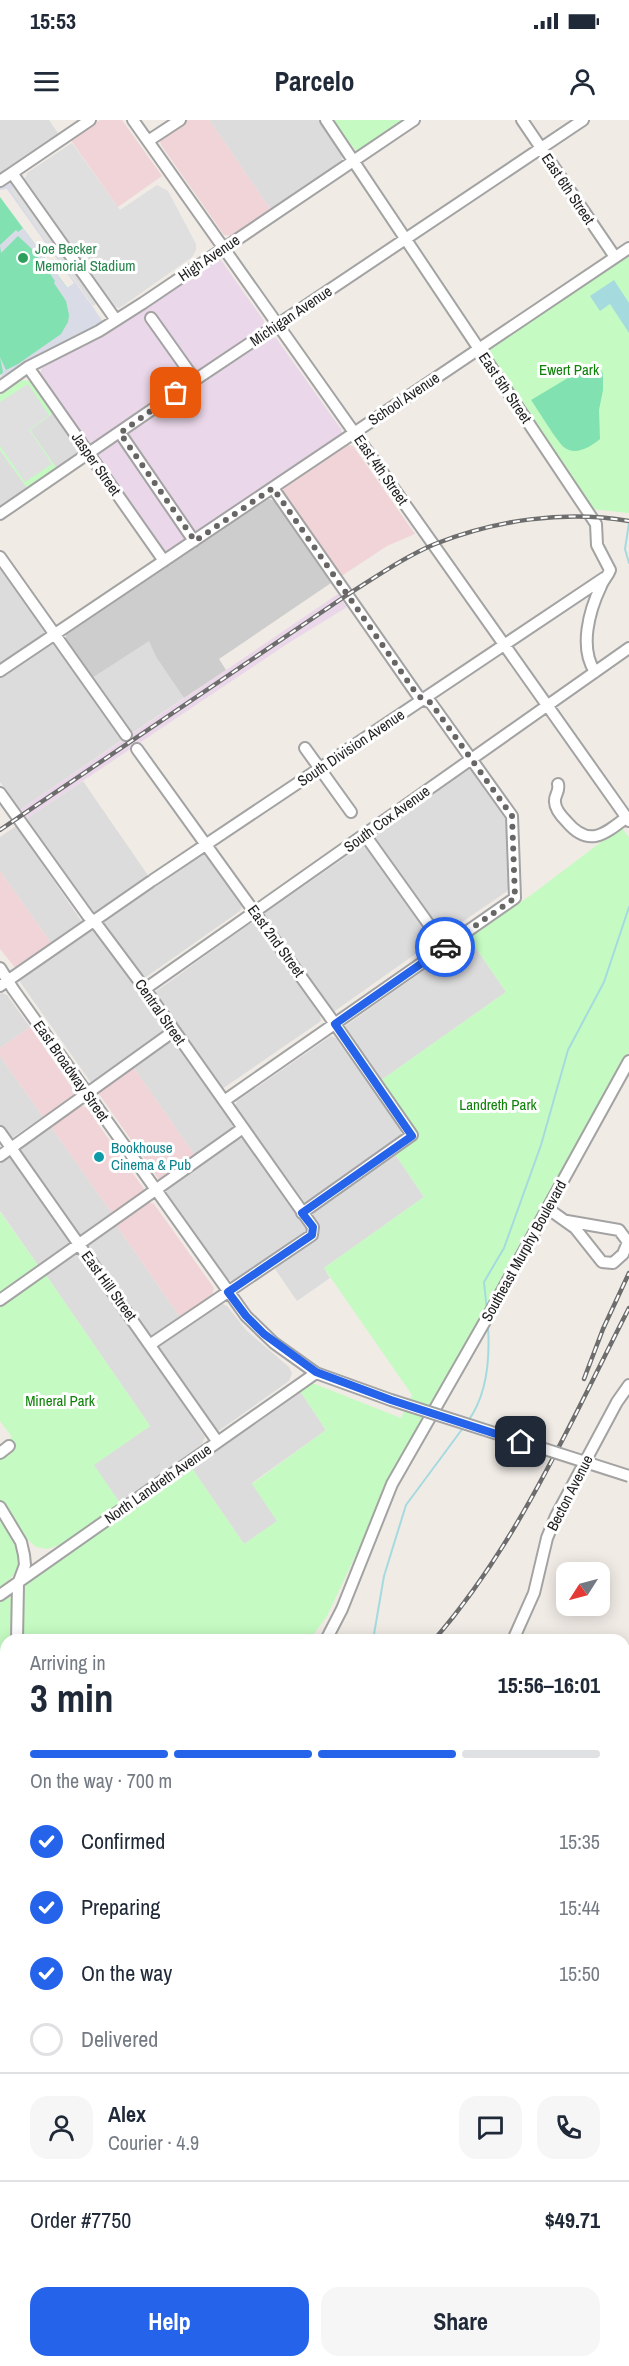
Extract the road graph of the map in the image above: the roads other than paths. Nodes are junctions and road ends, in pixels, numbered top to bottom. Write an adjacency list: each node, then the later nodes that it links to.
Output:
1 (90, 120): 11 (street)
2 (133, 120): 8 (street, East 4th Street)
3 (180, 120): 8 (street)
4 (326, 120): 10 (street, East 5th Street)
5 (414, 120): 10 (street, High Avenue)
6 (522, 120): 9 (street, East 6th Street)
7 (583, 120): 9 (street, Michigan Avenue)
8 (148, 141): 14 (street, East 4th Street)
9 (541, 148): 13 (street, Michigan Avenue); 16 (street, East 6th Street)
10 (353, 161): 13 (street, East 5th Street); 14 (street, High Avenue)
11 (12, 173): 12 (street); 18 (street)
12 (0, 181)
13 (405, 240): 19 (street, Michigan Avenue); 20 (street, East 5th Street)
14 (224, 248): 18 (street, High Avenue); 19 (street, East 4th Street)
15 (629, 248): 16 (street, School Avenue)
16 (615, 257): 20 (street, School Avenue)
17 (151, 318): 22 (street)
18 (116, 320): 21 (street, High Avenue)
19 (278, 325): 22 (street, Michigan Avenue); 24 (street, East 4th Street)
20 (478, 349): 24 (street, School Avenue); 32 (street, East 5th Street)
21 (28, 368): 23 (street, High Avenue); 26 (street, Jasper Street)
22 (195, 380): 25 (street, Michigan Avenue)
23 (0, 387)
24 (354, 432): 27 (street, School Avenue); 34 (street, East 4th Street)
25 (120, 433): 26 (street, Michigan Avenue); 29 (street)
26 (89, 454): 28 (street, Michigan Avenue); 31 (street, Jasper Street)
27 (273, 488): 29 (street, School Avenue); 38 (street)
28 (0, 514)
29 (195, 541): 31 (street, School Avenue)
30 (0, 557): 33 (street)
31 (164, 561): 33 (street, School Avenue)
32 (608, 576): 34 (street, South Division Avenue); 37 (street)
33 (54, 634): 36 (street, School Avenue); 40 (street)
34 (504, 645): 38 (street, South Division Avenue); 39 (street, East 4th Street)
35 (629, 648): 37 (street, South Cox Avenue)
36 (0, 671)
37 (596, 672): 39 (street, South Cox Avenue)
38 (423, 699): 43 (street); 44 (street, South Division Avenue)
39 (548, 706): 43 (street, South Cox Avenue); 48 (street, East 4th Street)
40 (126, 735)
41 (305, 748): 44 (street)
42 (137, 749): 50 (street, East 2nd Street)
43 (471, 758): 49 (street, South Cox Avenue); 53 (street)
44 (319, 769): 47 (street); 50 (street, South Division Avenue)
45 (558, 784): 48 (street)
46 (0, 793): 52 (street, Central Street)
47 (351, 812)
48 (628, 819)
49 (365, 835): 51 (street, South Cox Avenue); 53 (street)
50 (206, 845): 51 (street, East 2nd Street); 52 (street, South Division Avenue)
51 (254, 912): 56 (street, South Cox Avenue); 57 (street, East 2nd Street)
52 (93, 921): 55 (street, South Division Avenue); 56 (street, Central Street)
53 (445, 947): 57 (street)
54 (0, 968): 55 (street, East Broadway Street)
55 (4, 983): 60 (street, East Broadway Street)
56 (145, 989): 58 (street, Central Street)
57 (335, 1024): 61 (street); 68 (street, East 2nd Street)
58 (174, 1032): 60 (street); 61 (street, Central Street)
59 (629, 1061): 67 (street, Southeast Murphy Boulevard)
60 (87, 1094): 64 (street); 66 (street, East Broadway Street)
61 (224, 1101): 62 (street, Central Street)
62 (243, 1128): 66 (street); 68 (street, Central Street)
63 (0, 1132): 64 (street, East Hill Street)
64 (11, 1148): 65 (street); 70 (street, East Hill Street)
65 (0, 1156)
66 (156, 1191): 70 (street); 71 (street, East Broadway Street)
67 (547, 1208): 69 (street); 82 (street, Southeast Murphy Boulevard)
68 (302, 1213): 71 (street, Central Street)
69 (567, 1221): 69 (street)
70 (80, 1245): 72 (street); 73 (street, East Hill Street)
71 (228, 1292): 73 (street); 74 (street, East Broadway Street)
72 (0, 1300)
73 (151, 1344): 76 (street, East Hill Street)
74 (316, 1372): 76 (street, North Landreth Avenue); 77 (street, East Broadway Street, bridge)
75 (629, 1385): 83 (street, Becton Avenue)
76 (218, 1441): 79 (street, North Landreth Avenue)
77 (629, 1476)
78 (0, 1507): 79 (street)
79 (18, 1584): 80 (street, North Landreth Avenue); 81 (street)
80 (0, 1595)
81 (17, 1634)
82 (329, 1634)
83 (516, 1634)

